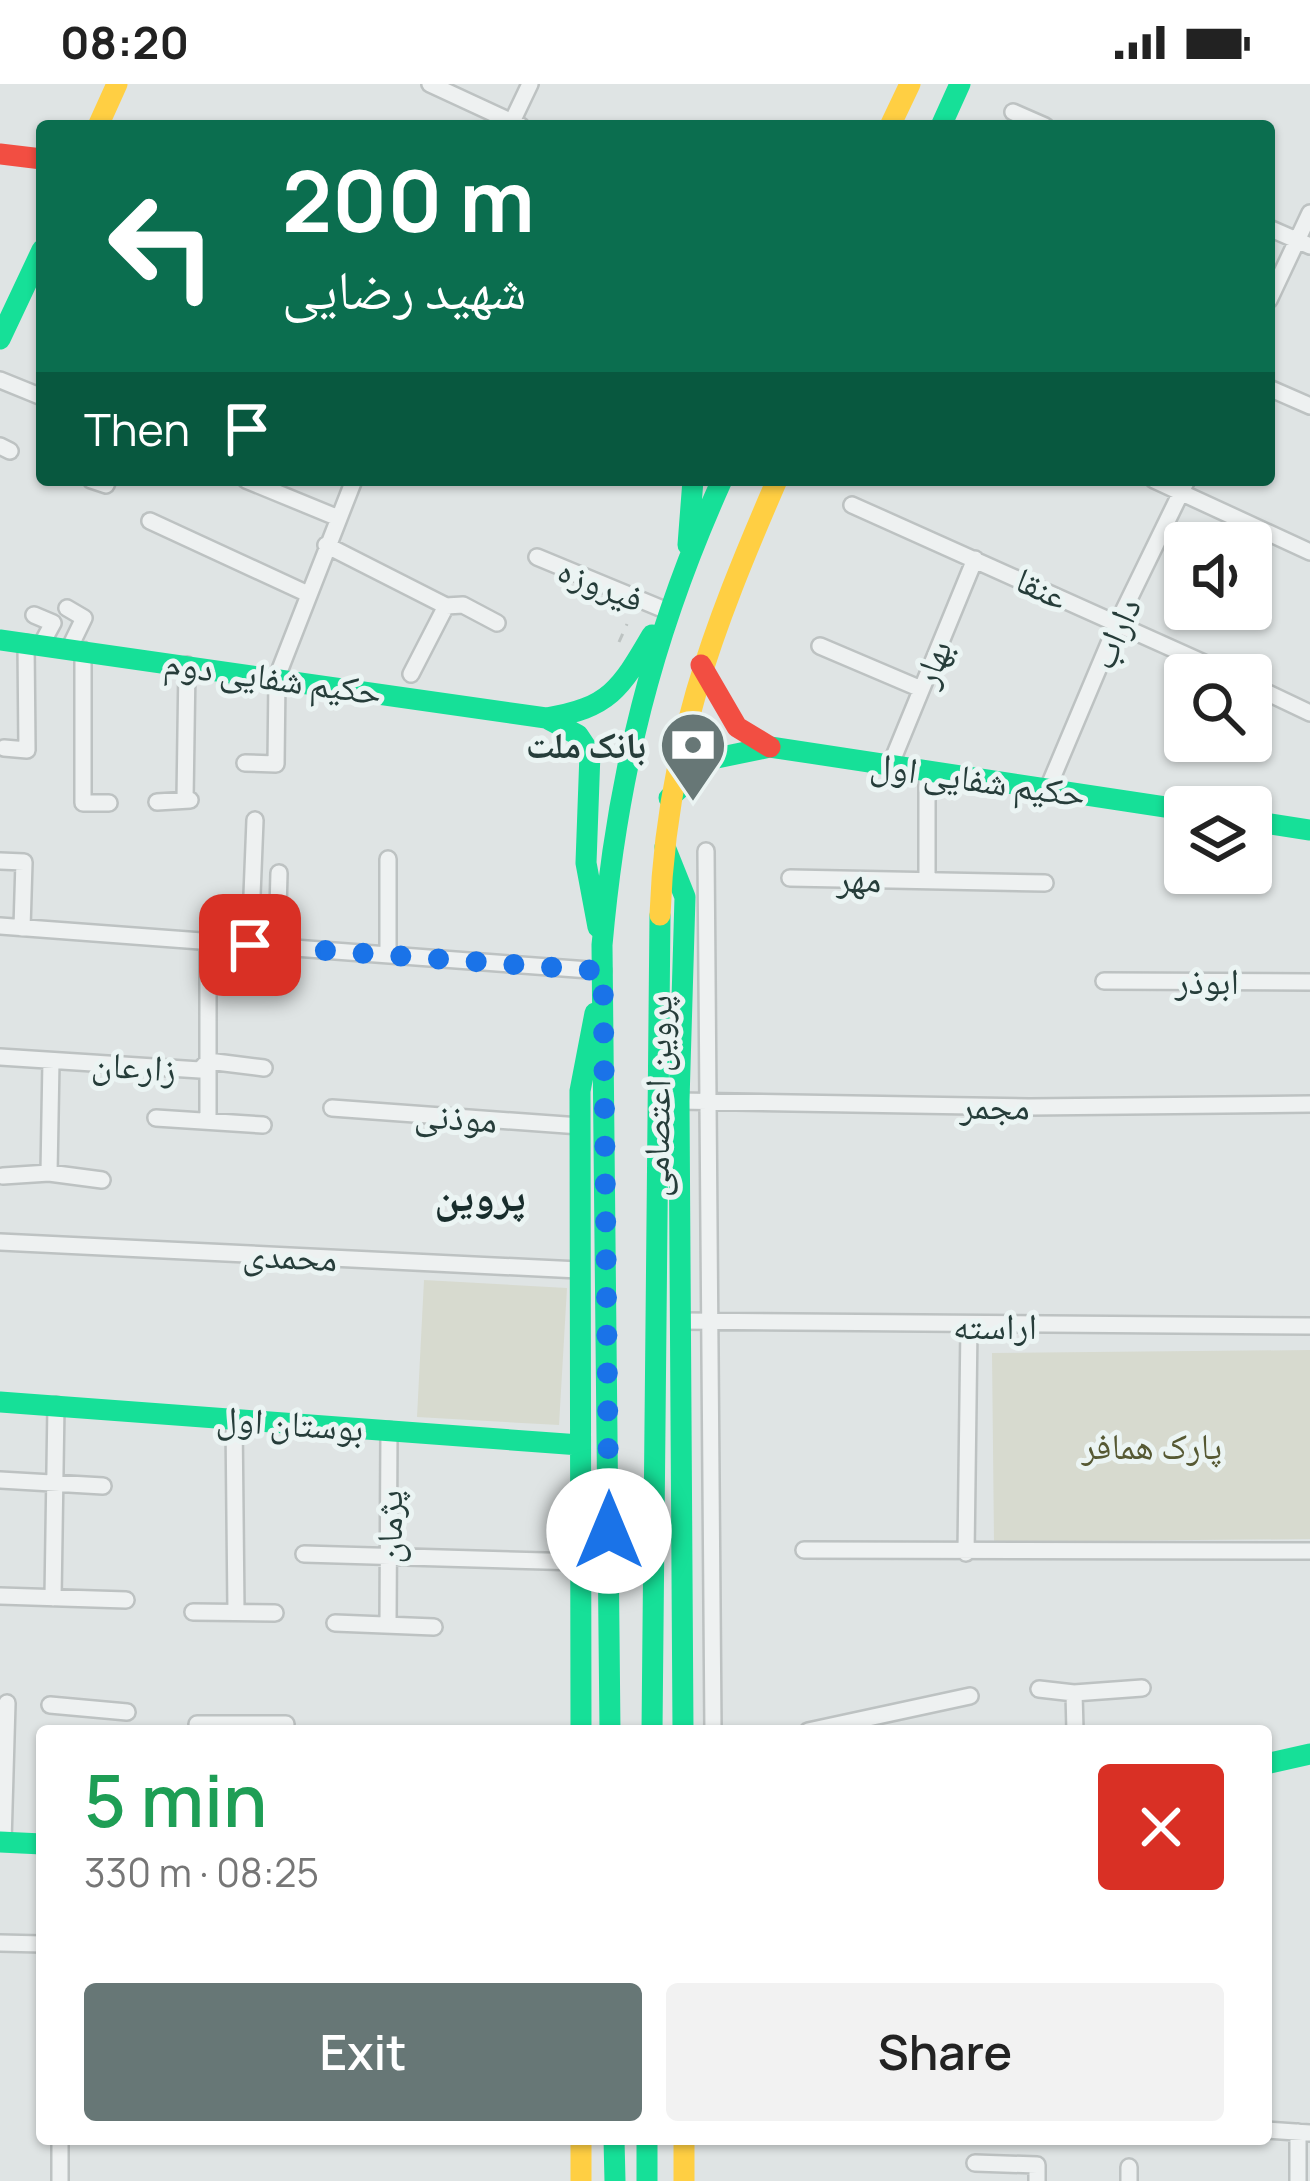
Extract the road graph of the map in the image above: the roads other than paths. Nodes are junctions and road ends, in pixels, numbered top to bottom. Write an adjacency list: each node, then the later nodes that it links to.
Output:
1 (117, 84): 7 (main road)
2 (430, 84): 8 (street)
3 (530, 84): 9 (street)
4 (910, 84): 10 (main road)
5 (960, 84): 11 (main road)
6 (1013, 112): 12 (street)
7 (101, 120)
8 (504, 120)
9 (516, 120)
10 (893, 120)
11 (944, 120)
12 (1031, 120)
13 (0, 154): 14 (main road)
14 (36, 158)
15 (1310, 212): 17 (street)
16 (1275, 231): 17 (street)
17 (1304, 243): 19 (street)
18 (36, 263): 20 (main road)
19 (1275, 290)
20 (0, 339)
21 (0, 380): 23 (street)
22 (1275, 391): 24 (street)
23 (36, 395)
24 (1310, 406)
25 (256, 486): 33 (street)
26 (351, 486): 33 (street)
27 (693, 486): 37 (main road)
28 (719, 486): 37 (main road, پروین اعتصامی)
29 (775, 486): 51 (main road, پروین اعتصامی)
30 (1184, 486): 34 (street); 43 (street, داراب)
31 (853, 505): 36 (street, عنقا)
32 (151, 521): 38 (street)
33 (331, 532): 38 (street); 39 (street)
34 (1310, 552)
35 (537, 557): 42 (street, فیروزه)
36 (975, 559): 43 (street, عنقا); 54 (street, بهار)
37 (687, 560): 42 (main road, پروین اعتصامی)
38 (308, 594): 53 (street)
39 (446, 605): 44 (street); 52 (street)
40 (67, 608): 48 (street)
41 (34, 615): 46 (street)
42 (662, 617): 57 (main road); 83 (main road, پروین اعتصامی)
43 (1118, 622): 49 (street, عنقا); 63 (street, داراب)
44 (497, 623)
45 (0, 640): 46 (main road, حکیم شفایی دوم)
46 (34, 644): 48 (main road, حکیم شفایی دوم); 59 (street)
47 (820, 646): 54 (street)
48 (76, 650): 50 (main road, حکیم شفایی دوم); 66 (street)
49 (1186, 654)
50 (187, 665): 53 (main road, حکیم شفایی دوم); 65 (street)
51 (701, 665): 58 (main road); 64 (main road, پروین اعتصامی)
52 (411, 674)
53 (277, 677): 57 (main road, حکیم شفایی دوم); 60 (street)
54 (921, 689): 61 (street, بهار)
55 (1272, 695): 56 (street)
56 (1310, 712)
57 (546, 718): 83 (main road)
58 (770, 747): 61 (main road, حکیم شفایی اول); 64 (main road)
59 (4, 748)
60 (245, 763)
61 (890, 766): 62 (main road, حکیم شفایی اول)
62 (926, 771): 63 (main road, حکیم شفایی اول); 77 (street, مهر)
63 (1048, 788): 67 (main road, حکیم شفایی اول)
64 (669, 798): 71 (main road, پروین اعتصامی)
65 (157, 802)
66 (109, 803)
67 (1164, 807)
68 (254, 820): 82 (street)
69 (1272, 824): 70 (main road)
70 (1310, 830)
71 (663, 842): 94 (main road); 148 (main road, پروین اعتصامی)
72 (706, 851): 93 (street)
73 (388, 859): 85 (street)
74 (0, 861): 80 (street)
75 (279, 873): 84 (street)
76 (790, 878): 77 (street, مهر)
77 (927, 880): 78 (street, مهر)
78 (1045, 883)
79 (0, 926): 80 (street)
80 (22, 928): 81 (street)
81 (208, 942): 82 (street); 91 (street)
82 (250, 945): 84 (street)
83 (602, 945): 86 (main road, پروین اعتصامی)
84 (277, 947): 85 (street)
85 (388, 955): 86 (street)
86 (603, 971): 100 (main road); 147 (main road, پروین اعتصامی)
87 (1104, 981): 88 (street, ابوذر)
88 (1310, 982)
89 (0, 1057): 90 (street, زارعان)
90 (51, 1061): 91 (street, زارعان); 101 (street)
91 (208, 1061): 92 (street, زارعان); 98 (street)
92 (265, 1068)
93 (709, 1100): 94 (street, مجمر); 95 (street, مجمر); 107 (street)
94 (679, 1101): 106 (main road)
95 (1310, 1104)
96 (332, 1108): 100 (street, موذنی)
97 (156, 1118): 98 (street)
98 (208, 1118): 99 (street)
99 (263, 1125)
100 (580, 1126): 105 (main road)
101 (49, 1173): 102 (street); 103 (street)
102 (3, 1176)
103 (102, 1180)
104 (0, 1242): 105 (street, محمدی)
105 (579, 1270): 114 (main road)
106 (680, 1321): 107 (street, اراسته); 149 (main road)
107 (710, 1325): 109 (street, اراسته); 150 (street)
108 (1310, 1326): 109 (street, اراسته)
109 (969, 1327): 120 (street)
110 (0, 1402): 111 (main road, بوستان اول)
111 (56, 1405): 112 (main road, بوستان اول); 116 (street)
112 (234, 1419): 113 (main road, بوستان اول); 127 (street)
113 (389, 1430): 114 (main road, بوستان اول); 122 (street, پژمان)
114 (580, 1445): 123 (main road)
115 (0, 1480): 116 (street)
116 (56, 1484): 117 (street); 125 (street)
117 (103, 1486)
118 (804, 1550): 120 (street)
119 (1310, 1551): 120 (street)
120 (966, 1553)
121 (304, 1554): 122 (street)
122 (389, 1557): 123 (street); 131 (street, پژمان)
123 (580, 1562): 146 (main road)
124 (0, 1596): 125 (street)
125 (53, 1598): 126 (street)
126 (126, 1600)
127 (236, 1611): 128 (street); 129 (street)
128 (193, 1612)
129 (275, 1613)
130 (335, 1623): 131 (street)
131 (388, 1625): 132 (street)
132 (434, 1627)
133 (1142, 1688): 135 (street)
134 (1039, 1689): 135 (street)
135 (1074, 1693): 152 (street)
136 (970, 1696): 151 (street)
137 (7, 1703): 155 (street)
138 (50, 1705): 139 (street)
139 (100, 1709): 140 (street); 143 (street)
140 (127, 1712)
141 (197, 1724): 144 (street)
142 (286, 1724): 145 (street)
143 (100, 1725)
144 (209, 1725)
145 (268, 1725)
146 (581, 1725)
147 (610, 1725)
148 (652, 1725)
149 (683, 1725)
150 (713, 1725)
151 (836, 1725)
152 (1075, 1725)
153 (1310, 1754): 154 (main road)
154 (1272, 1763)
155 (2, 1842): 156 (main road)
156 (36, 1844)
157 (0, 1942): 158 (street)
158 (36, 1944)
159 (1272, 2130): 160 (street)
160 (1304, 2132): 173 (street)
161 (61, 2145): 167 (street)
162 (581, 2145): 168 (main road)
163 (614, 2145): 169 (main road)
164 (647, 2145): 170 (main road)
165 (684, 2145): 171 (main road)
166 (975, 2162): 172 (street)
167 (59, 2181)
168 (581, 2181)
169 (615, 2181)
170 (647, 2181)
171 (684, 2181)
172 (1037, 2181)
173 (1298, 2181)

